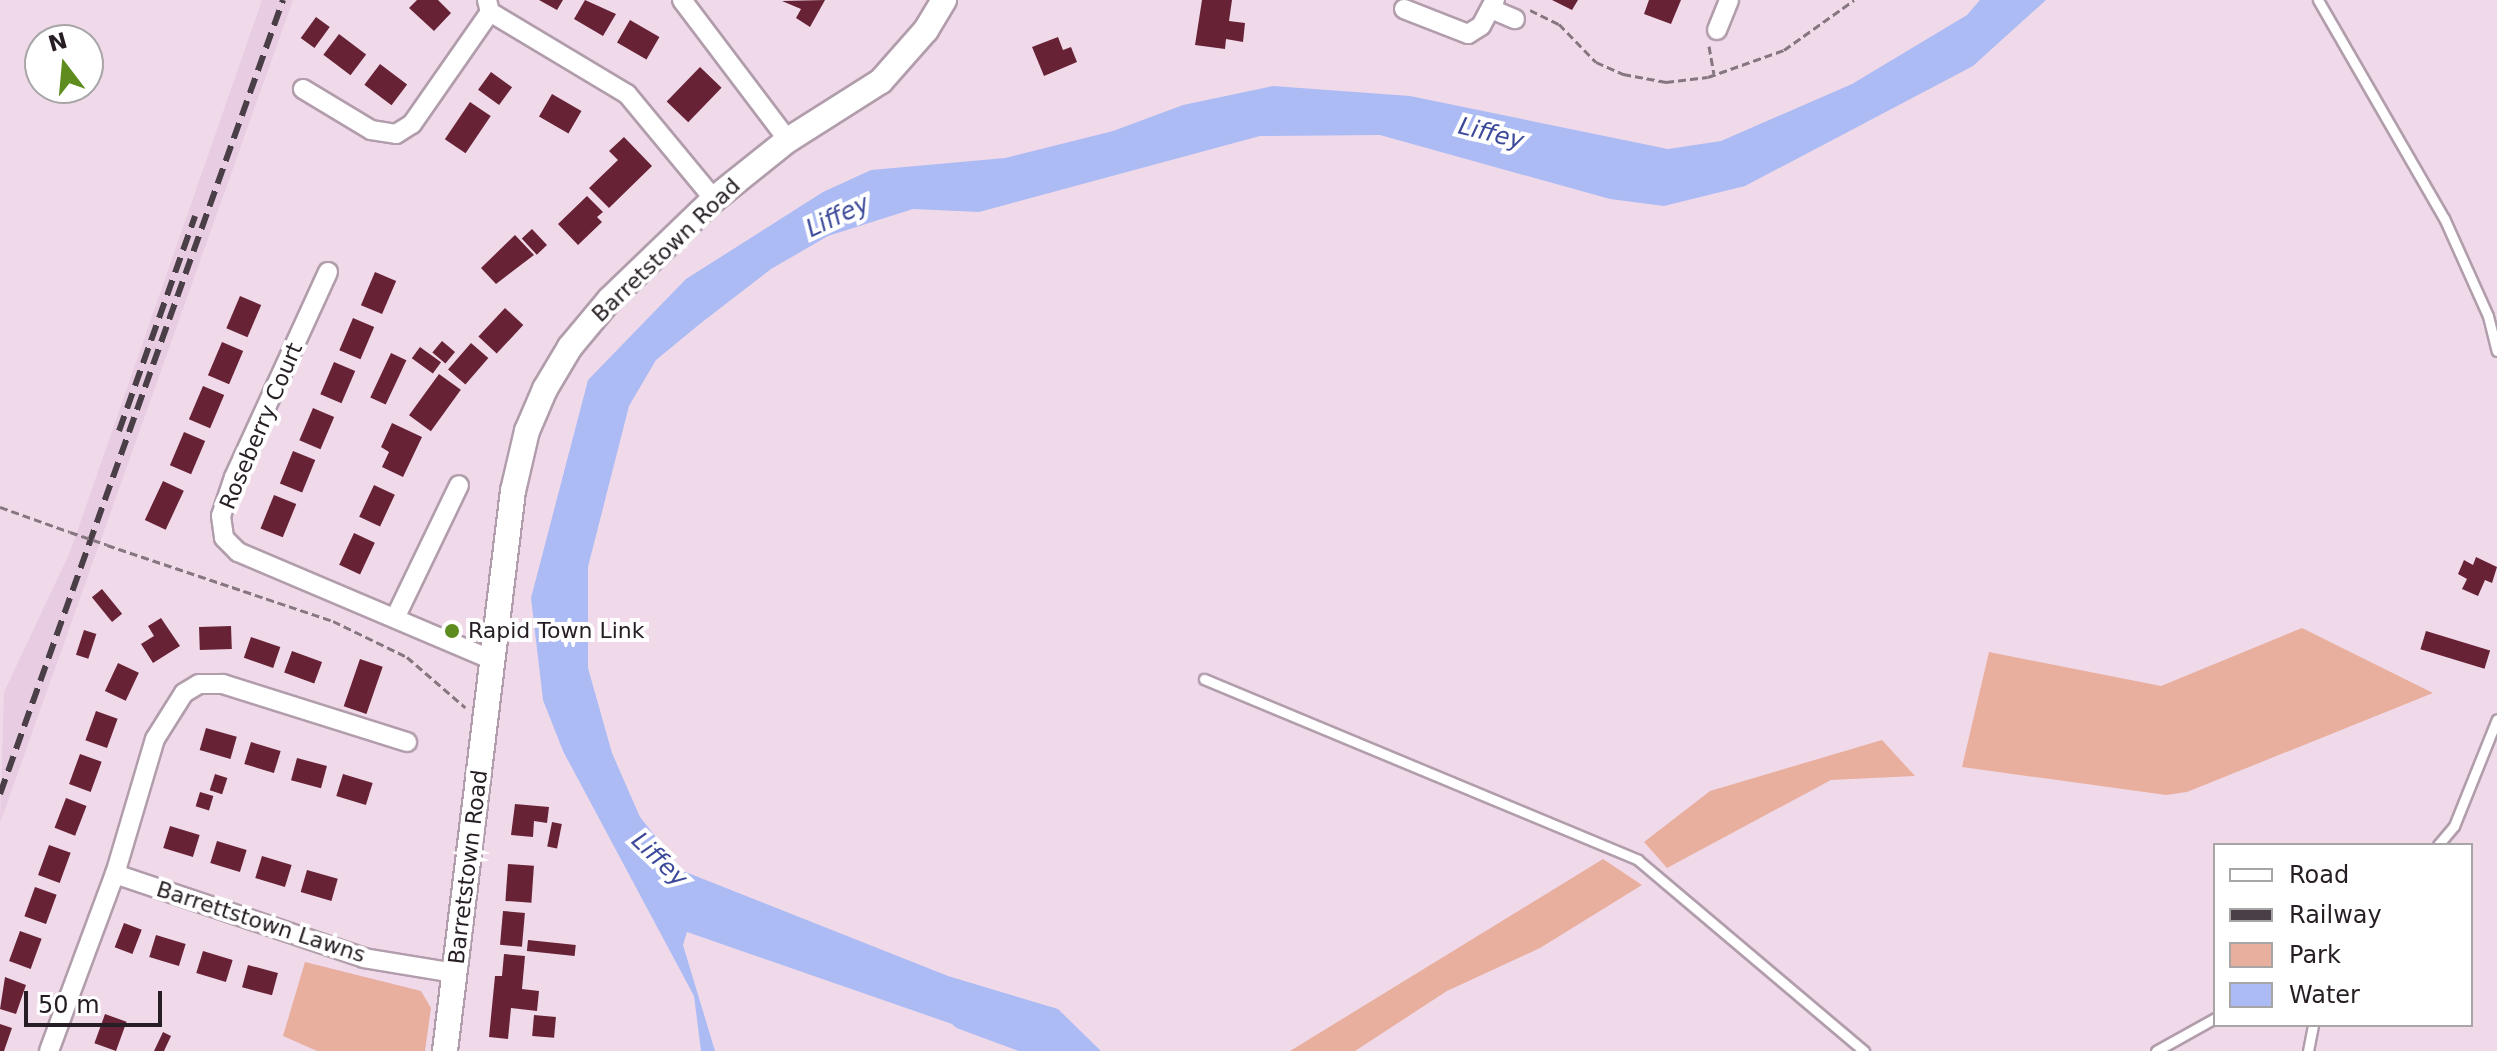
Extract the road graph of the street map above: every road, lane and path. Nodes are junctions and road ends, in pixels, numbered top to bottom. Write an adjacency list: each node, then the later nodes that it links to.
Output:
1 (682, 0): 12 (street)
2 (944, 0): 12 (street, Barretstown Road)
3 (1729, 0): 10 (street)
4 (1854, 0): 9 (path)
5 (2318, 0): 15 (lane)
6 (1493, 4): 8 (street); 9 (street)
7 (488, 6): 11 (street); 13 (street)
8 (1404, 9)
9 (1515, 19)
10 (1717, 30)
11 (303, 89)
12 (788, 140): 13 (street, Barretstown Road)
13 (714, 199): 19 (street, Barretstown Road)
14 (328, 272): 18 (street, Roseberry Court)
15 (2497, 351)
16 (459, 485): 18 (street)
17 (0, 507): 21 (path, bridge)
18 (396, 616): 19 (street, Roseberry Court)
19 (493, 660): 21 (street, Barretstown Road)
20 (1204, 679): 31 (lane)
21 (487, 714): 26 (street, Barretstown Road)
22 (2497, 719): 24 (lane)
23 (407, 742): 25 (street)
24 (2440, 843)
25 (115, 874): 26 (street, Barrettstown Lawns); 29 (street)
26 (455, 973): 30 (street, Barretstown Road)
27 (2213, 1019): 32 (lane)
28 (2313, 1027): 33 (lane)
29 (49, 1051)
30 (445, 1051)
31 (1864, 1051)
32 (2156, 1051)
33 (2308, 1051)

